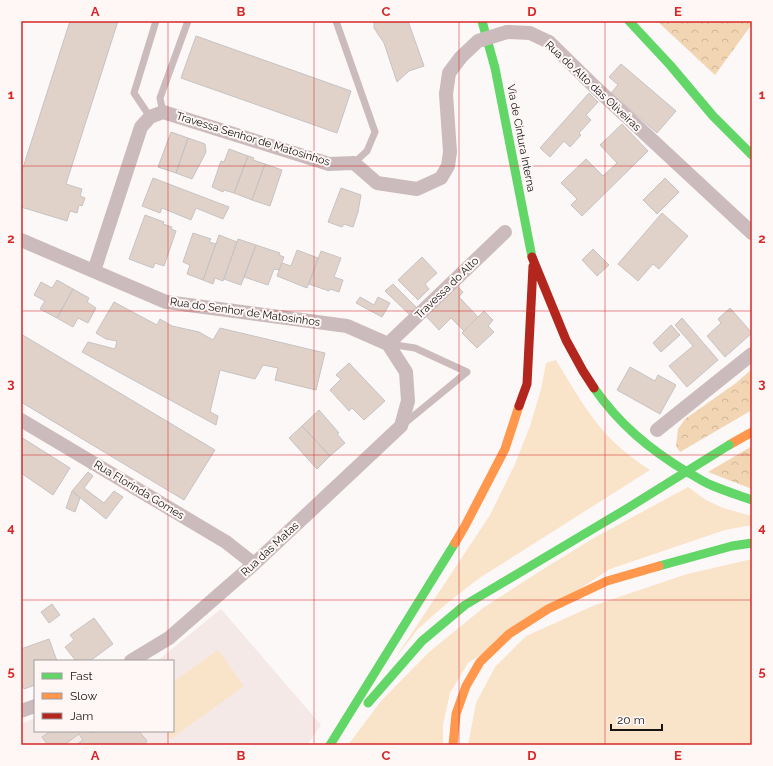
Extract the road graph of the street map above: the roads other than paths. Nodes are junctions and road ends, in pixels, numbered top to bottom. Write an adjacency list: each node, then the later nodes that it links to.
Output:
1 (156, 21): 9 (lane)
2 (188, 21): 8 (lane)
3 (336, 21): 11 (lane)
4 (482, 21): 15 (highway, Via de Cintura Interna)
5 (629, 21): 6 (highway)
6 (670, 65): 7 (highway); 10 (highway)
7 (717, 107)
8 (164, 112): 9 (street, Travessa Senhor de Matosinhos); 11 (street, Travessa Senhor de Matosinhos)
9 (150, 117): 16 (street)
10 (752, 154)
11 (354, 163): 13 (street, Rua do Alto das Oliveiras, bridge)
12 (505, 232): 17 (street, Travessa do Alto)
13 (752, 233)
14 (21, 240): 16 (street, Rua do Senhor de Matosinhos)
15 (533, 260): 23 (highway); 29 (highway)
16 (94, 271): 17 (street, Rua do Senhor de Matosinhos)
17 (388, 344): 20 (street); 20 (lane)
18 (752, 354): 21 (street)
19 (21, 420): 25 (street, Rua Florinda Gomes)
20 (401, 426): 25 (street, Rua das Matas)
21 (657, 430)
22 (752, 432): 30 (highway, bridge)
23 (752, 500)
24 (752, 543): 31 (highway)
25 (254, 564): 26 (street, Rua das Matas)
26 (133, 660)
27 (34, 706): 28 (street)
28 (21, 711)
29 (330, 745)
30 (335, 745)
31 (452, 745)

